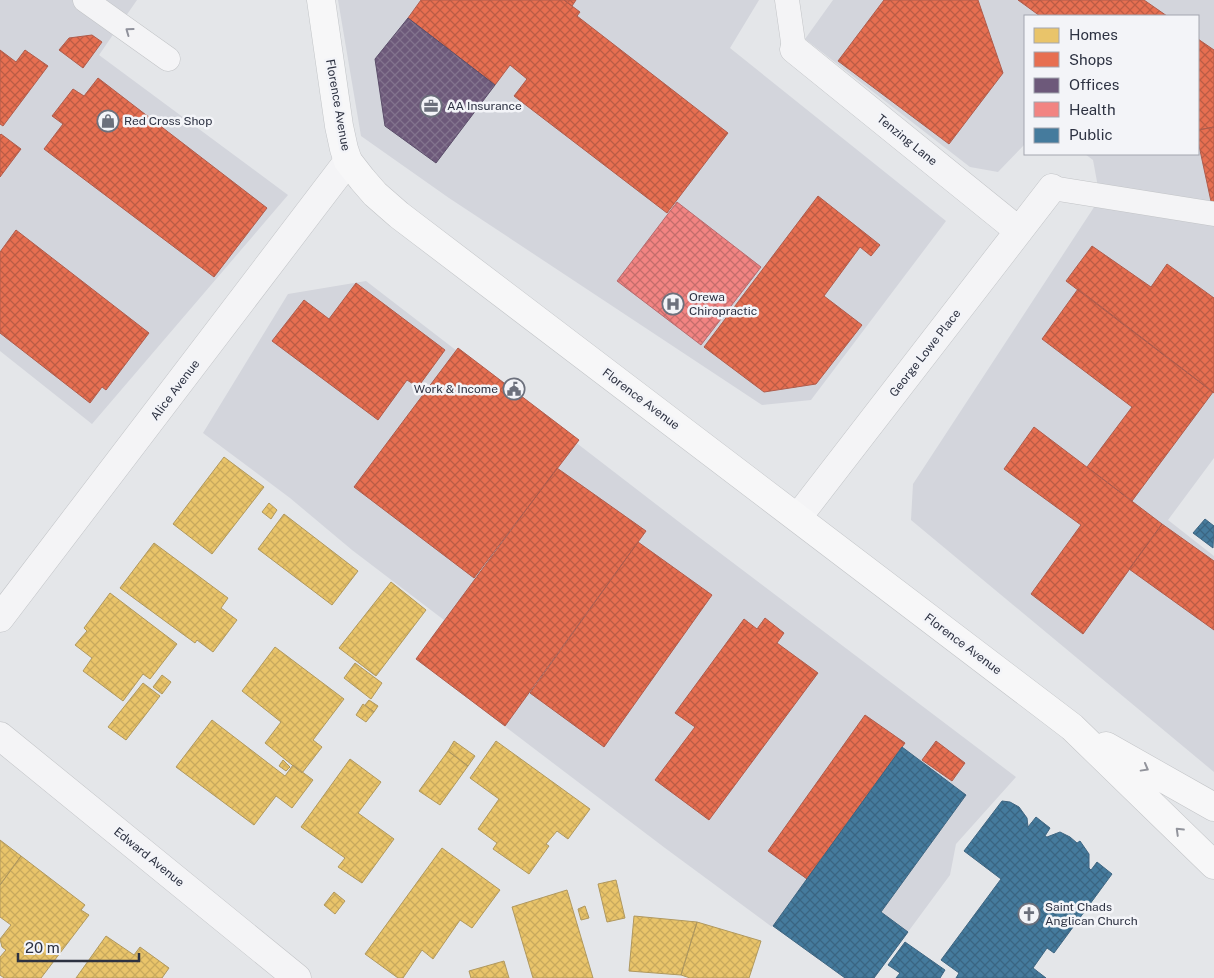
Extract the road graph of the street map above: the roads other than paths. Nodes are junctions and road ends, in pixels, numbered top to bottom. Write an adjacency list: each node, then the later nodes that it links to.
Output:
1 (85, 0): 5 (lane, one-way to 1)
2 (321, 0): 6 (street, Florence Avenue)
3 (787, 0): 4 (lane)
4 (794, 49): 9 (street, Tenzing Lane)
5 (168, 59)
6 (348, 161): 10 (street, Florence Avenue); 11 (street, Alice Avenue)
7 (1052, 188): 8 (lane); 9 (street, George Lowe Place)
8 (1214, 214)
9 (1019, 231): 10 (street, George Lowe Place)
10 (798, 518): 12 (street, Florence Avenue)
11 (0, 618)
12 (1072, 727): 14 (street, Florence Avenue, one-way to 14); 15 (street, Florence Avenue, one-way to 12)
13 (0, 736): 16 (street, Edward Avenue)
14 (1214, 807)
15 (1214, 865)
16 (297, 978)

